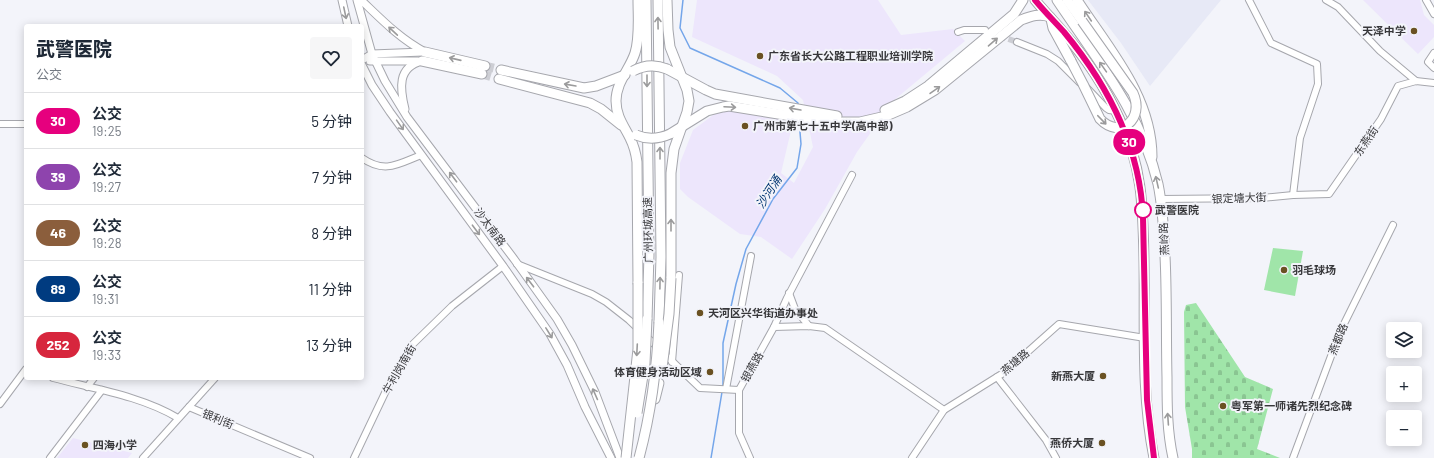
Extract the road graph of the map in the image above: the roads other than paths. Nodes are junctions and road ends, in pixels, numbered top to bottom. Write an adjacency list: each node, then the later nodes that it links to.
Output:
1 (342, 0): 18 (main road, one-way to 18)
2 (357, 0): 19 (main road, 沙太南路)
3 (361, 0): 27 (main road, one-way to 3)
4 (638, 0): 30 (highway)
5 (646, 0): 94 (highway, 广州环城高速, one-way to 94, bridge)
6 (658, 0): 95 (highway, 广州环城高速, one-way to 6, bridge)
7 (667, 0): 25 (highway)
8 (1023, 0): 29 (highway)
9 (1035, 0): 17 (highway, 燕岭路)
10 (1057, 0): 58 (highway, 燕岭路, one-way to 10)
11 (1067, 0): 17 (highway, one-way to 11, bridge)
12 (1077, 0): 58 (highway, one-way to 12)
13 (1249, 0): 60 (street)
14 (1326, 0): 37 (street)
15 (1426, 0): 16 (street)
16 (1434, 14)
17 (1050, 17): 29 (highway, one-way to 17); 46 (highway, 燕岭路)
18 (348, 24)
19 (364, 24)
20 (364, 25): 26 (main road, 沙太南路)
21 (985, 30): 22 (street)
22 (958, 32)
23 (1017, 42): 46 (street)
24 (1434, 53): 31 (street)
25 (673, 56): 36 (highway); 42 (highway)
26 (373, 57): 27 (main road); 28 (main road); 40 (main road, 沙太南路)
27 (424, 57): 34 (highway); 49 (main road)
28 (364, 60)
29 (960, 65): 42 (highway, one-way to 42); 47 (highway, one-way to 29)
30 (631, 67): 33 (highway, bridge); 35 (highway); 38 (highway); 43 (highway)
31 (1434, 68)
32 (364, 69): 44 (main road, 沙太南路)
33 (667, 69): 36 (highway); 41 (highway)
34 (483, 70)
35 (624, 75): 38 (highway); 43 (highway)
36 (681, 75): 41 (highway); 42 (highway)
37 (1416, 81): 39 (street, 东燕街); 60 (street, 东燕街)
38 (608, 82): 45 (highway, one-way to 45)
39 (1434, 83)
40 (388, 87): 44 (main road); 49 (main road, 沙太南路)
41 (687, 90): 50 (highway)
42 (706, 90)
43 (617, 92): 48 (highway)
44 (378, 93): 56 (main road, 沙太南路, one-way to 56)
45 (601, 109): 53 (highway); 54 (highway)
46 (1116, 110): 70 (highway, 燕岭路)
47 (707, 111): 50 (highway); 55 (highway)
48 (618, 116): 53 (highway); 54 (highway)
49 (407, 117): 64 (main road, 沙太南路, one-way to 49)
50 (684, 122): 54 (highway, bridge); 55 (highway)
51 (0, 124): 52 (street)
52 (24, 124)
53 (622, 126): 54 (highway)
54 (632, 136): 94 (highway, one-way to 94, bridge)
55 (674, 149): 95 (highway, one-way to 55, bridge)
56 (421, 156): 57 (street); 65 (main road, 沙太南路, one-way to 65)
57 (364, 159)
58 (1152, 164): 61 (highway, 燕岭路, one-way to 58)
59 (852, 175): 67 (street, 银燕路)
60 (1293, 195): 61 (street, 银定塘大街)
61 (1160, 199): 100 (highway, 燕岭路, one-way to 61)
62 (1393, 225): 101 (street, 燕都路)
63 (751, 256): 78 (street)
64 (518, 264): 71 (street, 银燕路); 85 (main road, 沙太南路, one-way to 64)
65 (503, 266): 86 (main road, 沙太南路, one-way to 86); 90 (street, 牛利岗南街)
66 (679, 275): 71 (street)
67 (789, 294): 68 (street); 69 (street, 银燕路)
68 (809, 326): 69 (street); 83 (street)
69 (774, 327): 80 (street, 银燕路)
70 (1145, 338): 73 (street, 燕塘路); 99 (highway, 燕岭路)
71 (672, 362): 78 (street, 银燕路)
72 (24, 372): 81 (street)
73 (997, 377): 83 (street, 燕塘路); 98 (street)
74 (61, 380): 77 (street)
75 (92, 380): 77 (street)
76 (213, 380): 82 (street)
77 (87, 387): 79 (street)
78 (726, 389): 80 (street, 银燕路)
79 (102, 390): 84 (street); 87 (street)
80 (739, 390): 96 (street)
81 (0, 404)
82 (189, 407): 84 (street, 银利街); 89 (street, 银利街)
83 (944, 410): 97 (street, 燕塘路)
84 (178, 418): 88 (street, 银利街)
85 (610, 430): 93 (main road, 沙太南路); 94 (main road)
86 (602, 440): 91 (main road); 92 (main road, 沙太南路)
87 (50, 458)
88 (143, 458)
89 (310, 458)
90 (354, 458)
91 (606, 458)
92 (611, 458)
93 (620, 458)
94 (627, 458)
95 (639, 458)
96 (750, 458)
97 (912, 458)
98 (1056, 458)
99 (1154, 458)
100 (1173, 458)
101 (1293, 458)

